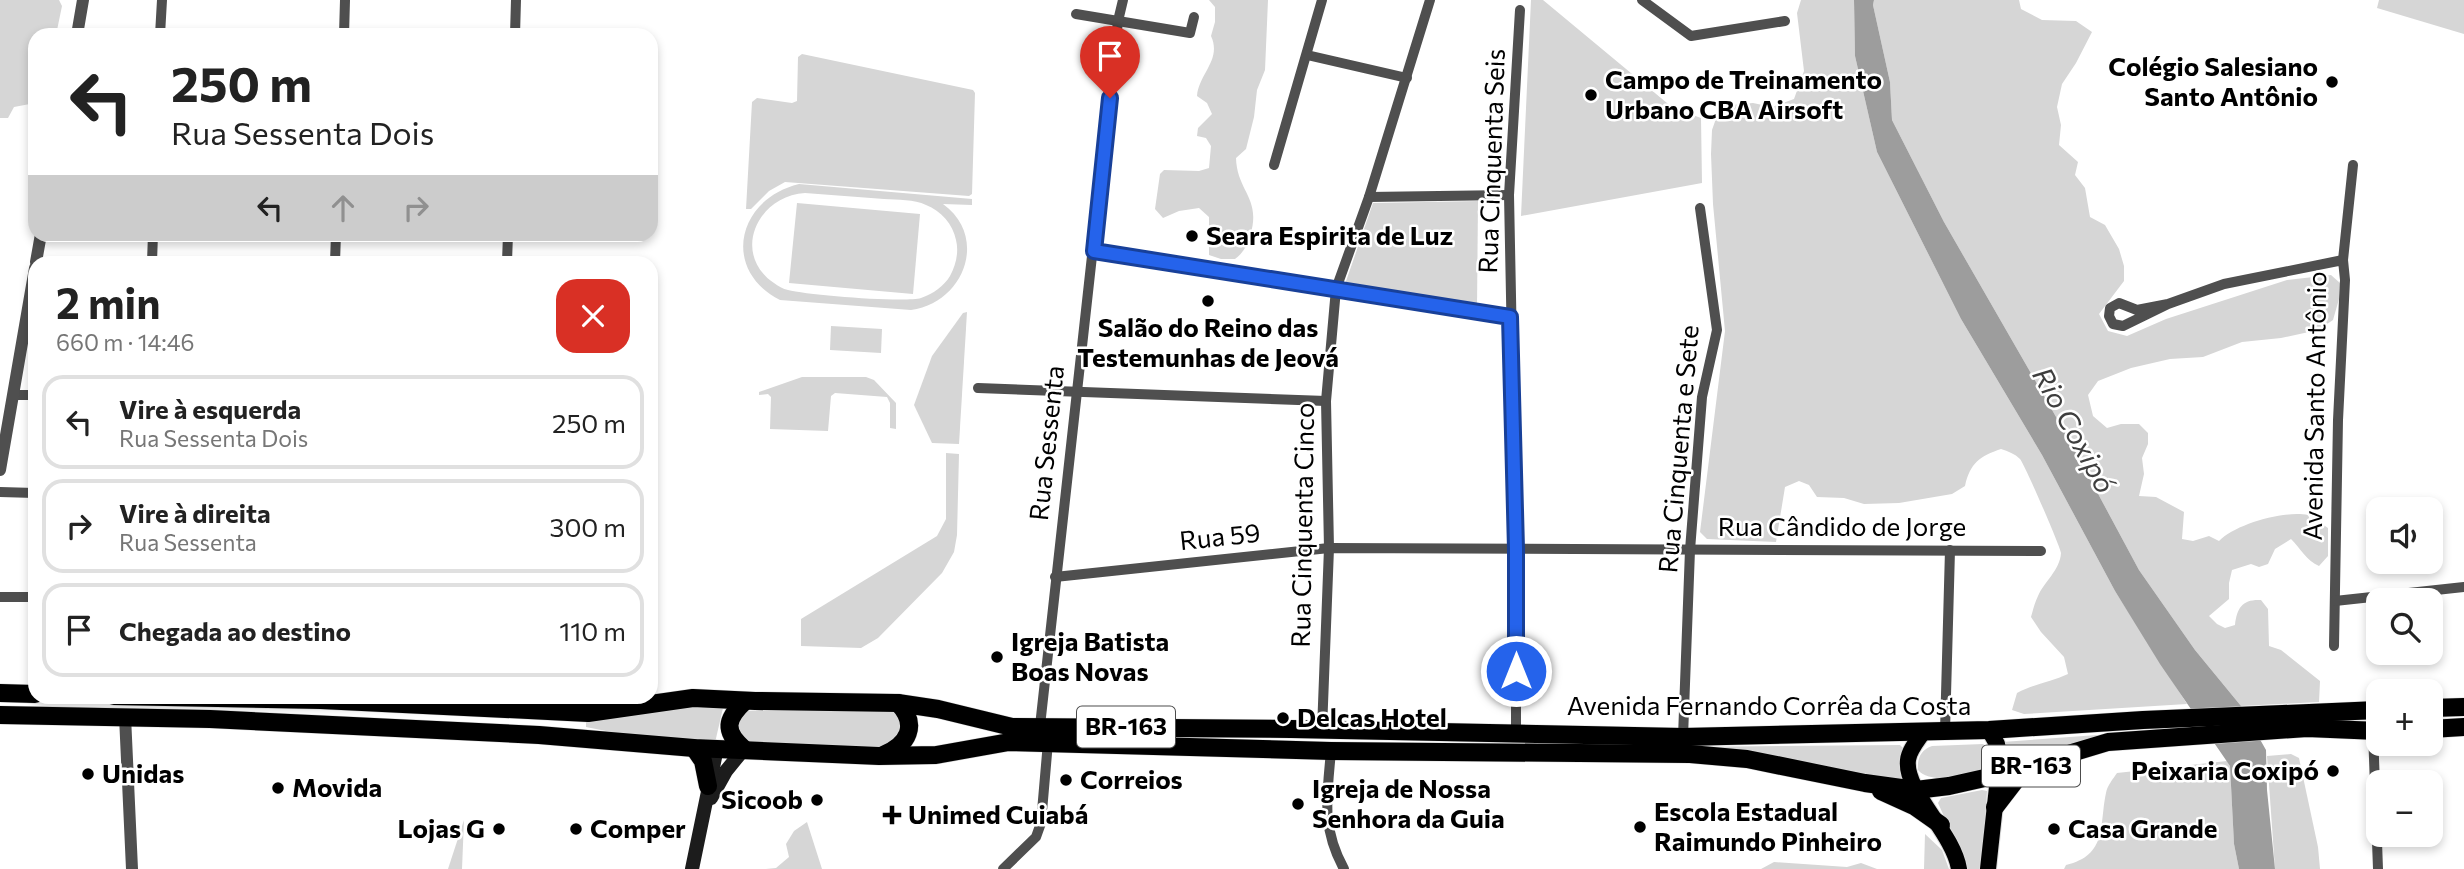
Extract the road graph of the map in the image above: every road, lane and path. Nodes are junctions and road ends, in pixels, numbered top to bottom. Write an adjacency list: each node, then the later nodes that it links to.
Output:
1 (83, 0): 14 (street)
2 (162, 0): 15 (street)
3 (345, 0): 16 (street)
4 (516, 0): 17 (street)
5 (1123, 0): 12 (street, Rua Sessenta)
6 (1322, 0): 18 (street)
7 (1430, 0): 19 (street, Rua Cinquenta Cinco)
8 (1642, 0): 13 (street)
9 (1520, 10): 22 (street, Rua Cinquenta Seis)
10 (1076, 14): 12 (street)
11 (1194, 17): 12 (street)
12 (1118, 21): 25 (street, Rua Sessenta)
13 (1785, 21)
14 (78, 28)
15 (160, 28)
16 (344, 28)
17 (515, 28)
18 (1307, 55): 19 (street); 20 (street)
19 (1407, 78): 23 (street, Rua Cinquenta Cinco)
20 (1273, 165)
21 (2353, 165): 26 (street)
22 (1509, 195): 23 (street); 29 (street, Rua Cinquenta Seis)
23 (1369, 197): 27 (street, Rua Cinquenta Cinco)
24 (1700, 208): 41 (street, Rua Cinquenta e Sete)
25 (1094, 251): 27 (street); 32 (street, Rua Sessenta)
26 (2343, 260): 28 (street, Avenida Santo Antônio); 48 (street, Avenida Santo Antônio)
27 (1336, 289): 29 (street); 35 (street, Rua Cinquenta Cinco)
28 (2168, 304): 28 (street)
29 (1510, 317): 40 (street, Rua Cinquenta Seis)
30 (28, 319): 33 (street)
31 (978, 388): 32 (street)
32 (1076, 391): 35 (street); 44 (street, Rua Sessenta)
33 (13, 395): 34 (street); 36 (street)
34 (28, 395)
35 (1326, 401): 39 (street, Rua Cinquenta Cinco)
36 (0, 470)
37 (0, 492): 38 (street)
38 (28, 493)
39 (1329, 548): 40 (street, Rua 59); 44 (street, Rua 59); 68 (street, Rua Cinquenta Cinco)
40 (1516, 549): 41 (street, Rua Cândido de Jorge); 73 (street, Rua Cinquenta Seis)
41 (1690, 550): 42 (street, Rua Cândido de Jorge); 74 (street, Rua Cinquenta e Sete)
42 (1950, 550): 43 (street, Rua Cândido de Jorge); 72 (street)
43 (2041, 551)
44 (1055, 577): 64 (street, Rua Sessenta)
45 (2464, 586): 48 (street)
46 (0, 597): 47 (street)
47 (28, 597)
48 (2335, 601): 49 (street, Avenida Santo Antônio)
49 (2334, 646)
50 (0, 693): 51 (highway)
51 (28, 694)
52 (745, 701): 53 (highway, Avenida Fernando Corrêa da Costa / BR-163); 54 (highway, Avenida Fernando Corrêa da Costa / BR-163); 62 (highway)
53 (658, 703)
54 (898, 703): 64 (highway, Avenida Fernando Corrêa da Costa / BR-163); 80 (highway)
55 (500, 704): 56 (highway, Avenida Fernando Corrêa da Costa / BR-163)
56 (651, 704)
57 (2464, 707): 58 (highway)
58 (2443, 708)
59 (2366, 712): 63 (highway, Avenida Fernando Corrêa da Costa / BR-163)
60 (0, 715): 61 (highway, Avenida Fernando Corrêa da Costa / BR-163)
61 (125, 716): 76 (highway, Avenida Fernando Corrêa da Costa / BR-163); 90 (street)
62 (729, 721): 77 (highway); 78 (highway)
63 (2303, 721): 67 (highway, Avenida Fernando Corrêa da Costa / BR-163); 70 (highway, Avenida Fernando Corrêa da Costa / BR-163)
64 (1040, 726): 68 (highway, Avenida Fernando Corrêa da Costa / BR-163)
65 (2464, 727): 66 (highway)
66 (2443, 728)
67 (2143, 729): 69 (highway, Avenida Fernando Corrêa da Costa / BR-163); 82 (highway, Avenida Fernando Corrêa da Costa / BR-163)
68 (1322, 730): 73 (highway, Avenida Fernando Corrêa da Costa / BR-163)
69 (1989, 730): 72 (highway, Avenida Fernando Corrêa da Costa / BR-163); 83 (main road)
70 (2366, 730)
71 (1924, 731): 72 (highway, Avenida Fernando Corrêa da Costa / BR-163); 74 (highway, Avenida Fernando Corrêa da Costa / BR-163); 86 (main road)
72 (1945, 731)
73 (1516, 734): 74 (highway, Avenida Fernando Corrêa da Costa / BR-163)
74 (1683, 737)
75 (1048, 742): 79 (highway, Avenida Fernando Corrêa da Costa / BR-163); 80 (highway, Avenida Fernando Corrêa da Costa / BR-163); 92 (street)
76 (694, 748): 77 (highway, Avenida Fernando Corrêa da Costa / BR-163); 85 (highway)
77 (717, 748): 78 (highway, Avenida Fernando Corrêa da Costa / BR-163); 85 (main road)
78 (744, 749): 80 (highway, Avenida Fernando Corrêa da Costa / BR-163); 88 (main road)
79 (1331, 751): 84 (highway, Avenida Fernando Corrêa da Costa / BR-163); 93 (street)
80 (879, 756)
81 (2376, 756): 96 (street)
82 (2025, 768): 83 (highway, Avenida Fernando Corrêa da Costa / BR-163); 87 (highway)
83 (1998, 775): 86 (highway, Avenida Fernando Corrêa da Costa / BR-163); 87 (main road)
84 (1865, 783): 86 (highway, Avenida Fernando Corrêa da Costa / BR-163); 89 (highway)
85 (708, 786): 88 (main road)
86 (1916, 790): 89 (main road)
87 (1995, 807): 95 (main road)
88 (706, 808): 91 (main road)
89 (1941, 825): 94 (main road)
90 (132, 869)
91 (692, 869)
92 (1003, 869)
93 (1344, 869)
94 (1959, 869)
95 (1988, 869)
96 (2378, 869)

